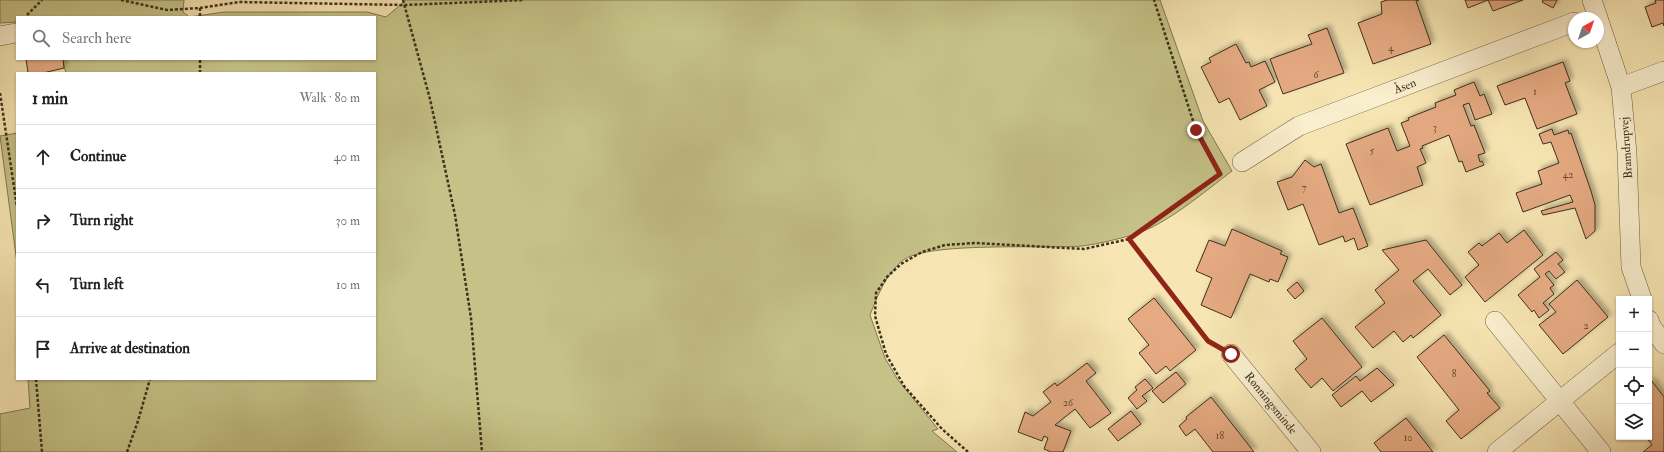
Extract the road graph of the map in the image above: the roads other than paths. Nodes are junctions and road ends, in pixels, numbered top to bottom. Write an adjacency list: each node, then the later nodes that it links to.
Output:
1 (1591, 11): 4 (street, Bramdrupvej)
2 (1568, 24): 5 (street, Åsen)
3 (1664, 70): 4 (street)
4 (1621, 86): 6 (street, Bramdrupvej)
5 (1242, 162)
6 (1641, 296)
7 (1495, 321): 12 (street)
8 (1652, 328): 9 (street)
9 (1664, 344)
10 (1231, 354): 13 (street, Rønningsminde)
11 (1616, 356): 12 (street)
12 (1561, 402): 14 (street); 15 (street)
13 (1311, 452)
14 (1497, 452)
15 (1602, 452)

